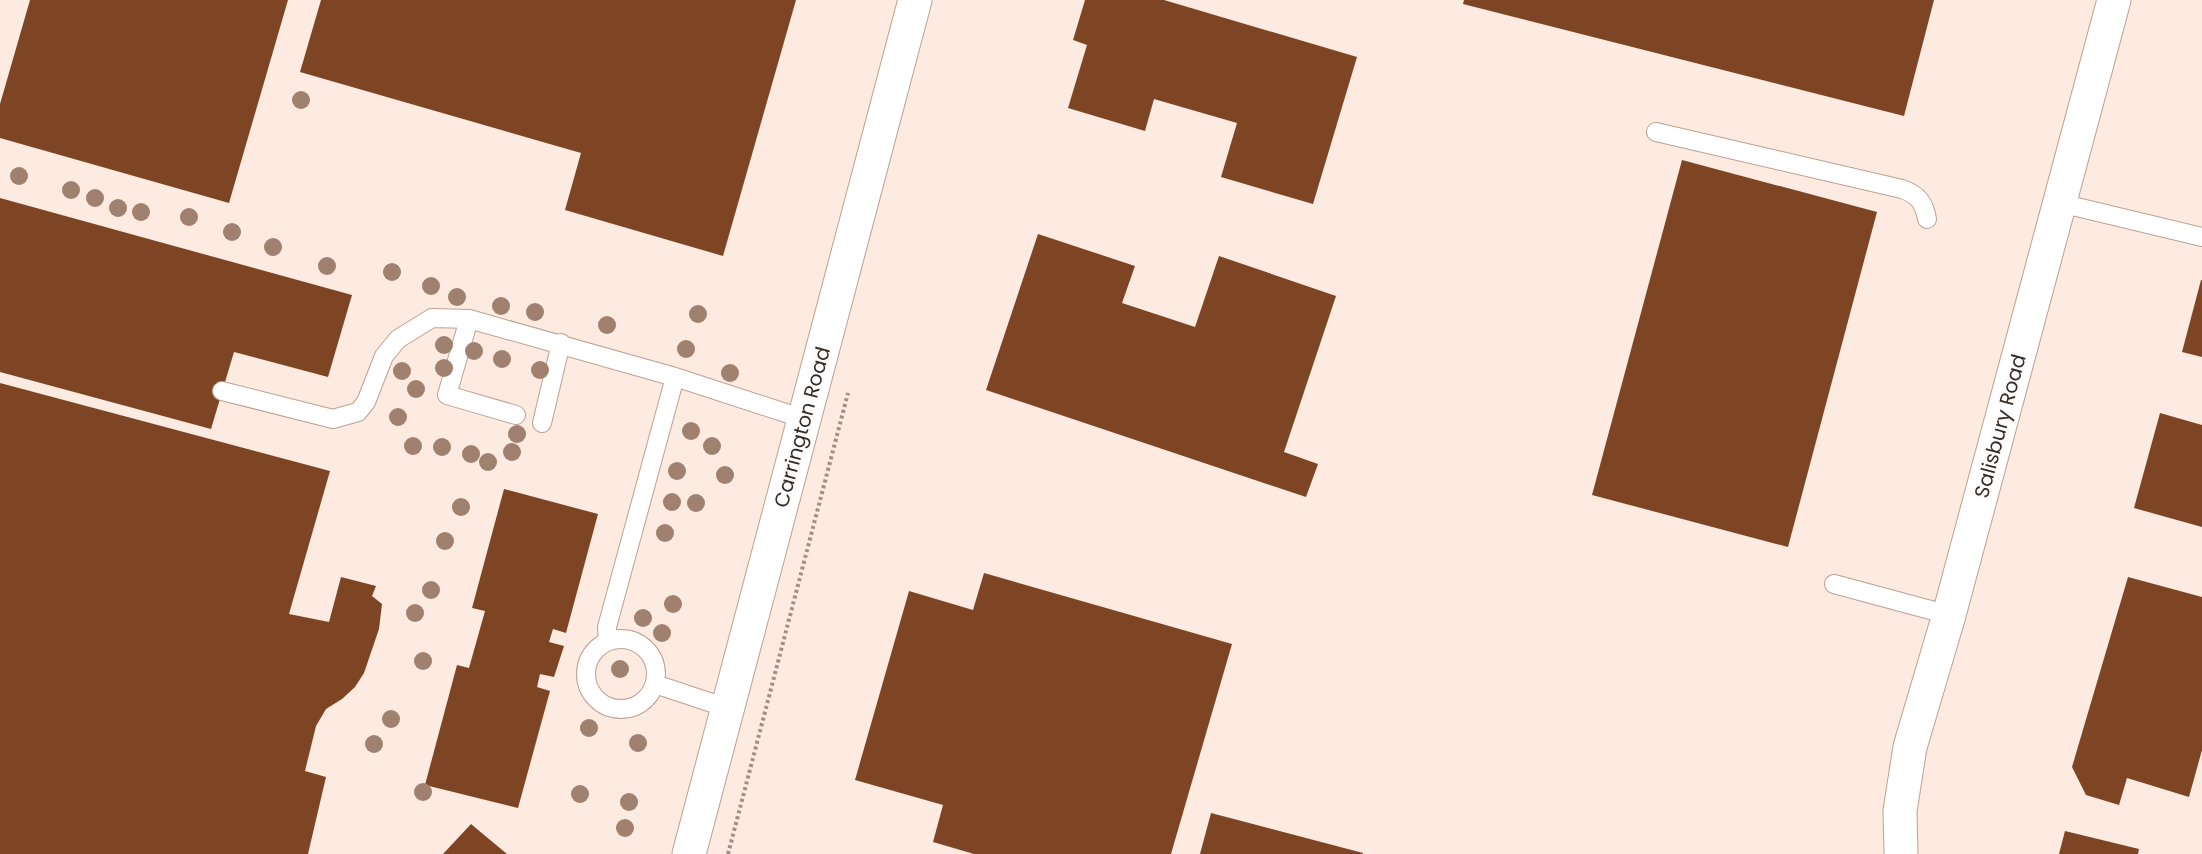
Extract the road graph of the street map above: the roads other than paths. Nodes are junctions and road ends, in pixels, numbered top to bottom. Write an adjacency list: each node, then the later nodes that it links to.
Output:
1 (915, 0): 12 (main road, Carrington Road)
2 (2114, 0): 4 (main road, Salisbury Road)
3 (1656, 132): 5 (lane)
4 (2060, 203): 6 (lane); 15 (main road, Salisbury Road)
5 (1927, 219)
6 (2202, 237)
7 (469, 319): 8 (lane); 10 (lane); 11 (lane)
8 (561, 343): 9 (lane); 13 (lane)
9 (675, 377): 12 (lane); 16 (lane)
10 (222, 391)
11 (516, 415)
12 (804, 419): 18 (main road, Carrington Road)
13 (543, 423)
14 (1834, 584): 15 (lane)
15 (1949, 615): 20 (main road, Salisbury Road)
16 (608, 641): 17 (lane); 17 (lane)
17 (655, 684): 18 (lane)
18 (728, 708): 19 (main road, Carrington Road)
19 (689, 854)
20 (1901, 854)

